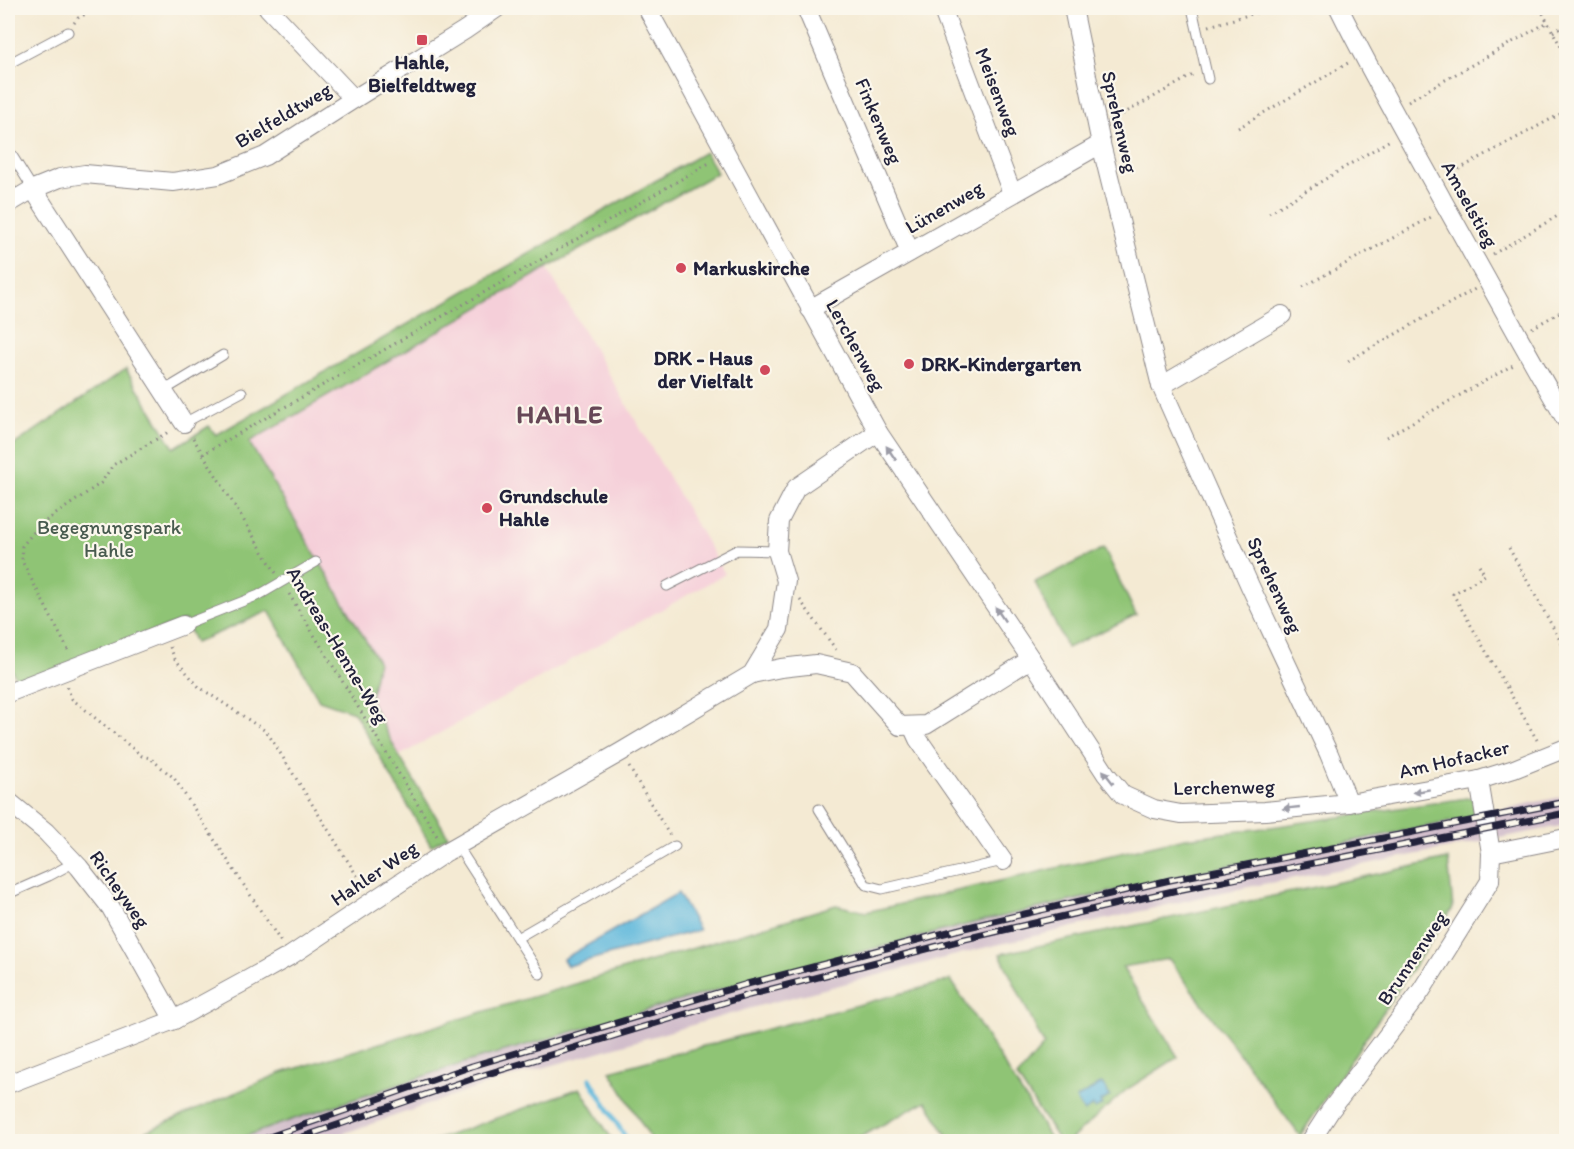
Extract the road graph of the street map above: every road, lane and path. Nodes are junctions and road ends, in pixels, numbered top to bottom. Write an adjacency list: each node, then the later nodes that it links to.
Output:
1 (97, 8): 15 (path)
2 (268, 8): 22 (street)
3 (497, 8): 22 (street, Bielfeldtweg)
4 (647, 8): 29 (street, Lerchenweg)
5 (806, 8): 37 (street, Finkenweg)
6 (942, 8): 32 (street, Meisenweg)
7 (1072, 8): 27 (street, Sprehenweg)
8 (1192, 8): 14 (lane)
9 (1274, 8): 14 (path)
10 (1339, 8): 17 (street, Amselstieg)
11 (1540, 8): 12 (path)
12 (1548, 22): 16 (path); 23 (path)
13 (1566, 24): 16 (path)
14 (1197, 30): 20 (lane)
15 (68, 32): 19 (lane)
16 (1553, 32): 18 (path)
17 (1362, 55): 23 (street, Amselstieg); 25 (path)
18 (1566, 56)
19 (8, 64)
20 (1205, 68): 21 (lane); 27 (path)
21 (1208, 79)
22 (354, 99): 31 (street, Bielfeldtweg)
23 (1393, 110): 26 (street, Amselstieg)
24 (1566, 111): 30 (path)
25 (1238, 128)
26 (1404, 131): 30 (street, Amselstieg); 36 (path)
27 (1100, 136): 32 (street, Lünenweg); 48 (street, Sprehenweg)
28 (8, 149): 31 (lane)
29 (726, 154): 41 (street, Lerchenweg); 55 (path)
30 (1433, 183): 34 (street, Amselstieg)
31 (33, 189): 33 (street, Bielfeldtweg); 49 (street)
32 (1012, 193): 37 (street, Lünenweg)
33 (10, 195)
34 (1448, 209): 38 (street, Amselstieg); 40 (path)
35 (1566, 211): 38 (path)
36 (1269, 213)
37 (910, 252): 41 (street, Lünenweg)
38 (1478, 264): 39 (street, Amselstieg)
39 (1488, 282): 44 (street, Amselstieg); 47 (path)
40 (1303, 287)
41 (810, 309): 53 (street, Lerchenweg)
42 (1566, 309): 44 (path)
43 (1282, 315): 48 (street)
44 (1517, 336): 46 (street, Amselstieg)
45 (223, 355): 49 (lane)
46 (1529, 356): 51 (street, Amselstieg); 54 (path)
47 (1348, 361)
48 (1161, 386): 77 (street, Sprehenweg)
49 (164, 391): 52 (street)
50 (242, 392): 52 (lane)
51 (1566, 420)
52 (184, 423): 55 (path, Andreas-Henne-Weg); 67 (path)
53 (878, 432): 57 (street, Hahler Weg); 66 (street, Lerchenweg, one-way to 53)
54 (1386, 437)
55 (203, 454): 61 (path, Andreas-Henne-Weg)
56 (1509, 548): 65 (path)
57 (777, 551): 60 (street, Hahler Weg); 62 (lane)
58 (316, 562): 61 (lane)
59 (1479, 565): 74 (path)
60 (786, 581): 68 (path); 69 (street, Hahler Weg)
61 (282, 582): 63 (lane); 81 (path, Andreas-Henne-Weg)
62 (667, 586)
63 (183, 625): 64 (street)
64 (164, 632): 67 (street); 86 (path)
65 (1566, 651)
66 (1030, 659): 71 (street); 77 (street, Lerchenweg, one-way to 66)
67 (69, 669): 70 (street); 88 (path)
68 (852, 672): 69 (street, Hahler Weg); 71 (street)
69 (752, 674): 73 (street, Hahler Weg)
70 (8, 693)
71 (912, 726): 83 (street)
72 (1566, 748): 74 (street, Am Hofacker)
73 (621, 752): 80 (path); 81 (street, Hahler Weg)
74 (1547, 757): 75 (street, Am Hofacker)
75 (1479, 780): 77 (street, Am Hofacker, one-way to 77); 82 (street, Brunnenweg)
76 (8, 801): 84 (street, Richeyweg)
77 (1349, 803)
78 (819, 809): 83 (lane)
79 (1566, 838): 82 (street)
80 (675, 846): 87 (lane)
81 (452, 848): 86 (street, Hahler Weg); 87 (lane)
82 (1491, 853): 92 (street, Brunnenweg)
83 (1003, 861)
84 (75, 862): 85 (lane); 90 (street, Richeyweg)
85 (8, 894)
86 (373, 902): 88 (street, Hahler Weg)
87 (517, 938): 89 (lane)
88 (290, 956): 90 (street, Hahler Weg)
89 (540, 974)
90 (174, 1020): 91 (street, Hahler Weg)
91 (8, 1084)
92 (1310, 1142)

